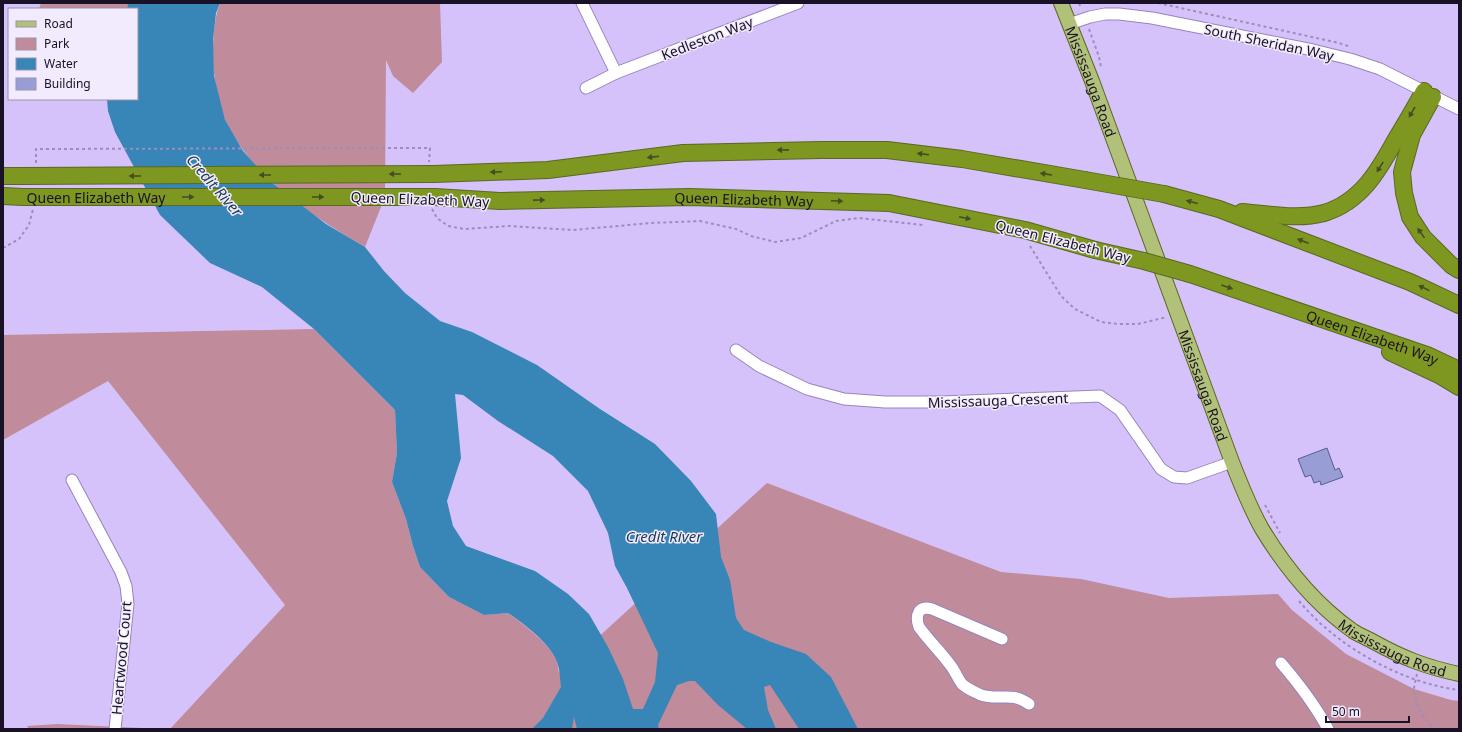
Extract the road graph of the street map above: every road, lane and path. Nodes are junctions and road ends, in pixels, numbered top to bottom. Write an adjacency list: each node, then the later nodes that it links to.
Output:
1 (582, 3): 7 (street)
2 (798, 3): 7 (street, Kedleston Way)
3 (1061, 3): 4 (main road, Mississauga Road)
4 (1069, 24): 9 (street, South Sheridan Way); 21 (main road, Mississauga Road)
5 (1097, 50): 6 (path)
6 (1102, 72)
7 (616, 74): 8 (street, Kedleston Way)
8 (586, 88)
9 (1428, 94): 10 (street, South Sheridan Way); 16 (highway, one-way to 16); 19 (highway, one-way to 9)
10 (1459, 109)
11 (36, 149): 12 (path)
12 (432, 168): 13 (highway, Queen Elizabeth Way, one-way to 13, bridge); 16 (highway, Queen Elizabeth Way, one-way to 12, bridge)
13 (3, 176)
14 (3, 196): 15 (highway, Queen Elizabeth Way, one-way to 15, bridge)
15 (433, 202): 17 (path); 22 (highway, Queen Elizabeth Way, one-way to 22, bridge)
16 (1219, 209): 20 (highway, Queen Elizabeth Way, one-way to 16)
17 (928, 225)
18 (1024, 243): 21 (path)
19 (1459, 270)
20 (1459, 305)
21 (1178, 314): 26 (main road, Mississauga Road)
22 (1315, 316): 24 (highway, Queen Elizabeth Way); 25 (highway)
23 (736, 350): 26 (street, Mississauga Crescent)
24 (1459, 370)
25 (1459, 387)
26 (1232, 462): 32 (main road, Mississauga Road)
27 (72, 480): 35 (street, Heartwood Court)
28 (1262, 501): 29 (path)
29 (1282, 536)
30 (1002, 639): 34 (street)
31 (1281, 663): 36 (street)
32 (1419, 663): 33 (main road, Mississauga Road); 37 (path)
33 (1459, 674)
34 (1029, 704)
35 (115, 729)
36 (1328, 729)
37 (1435, 729)

